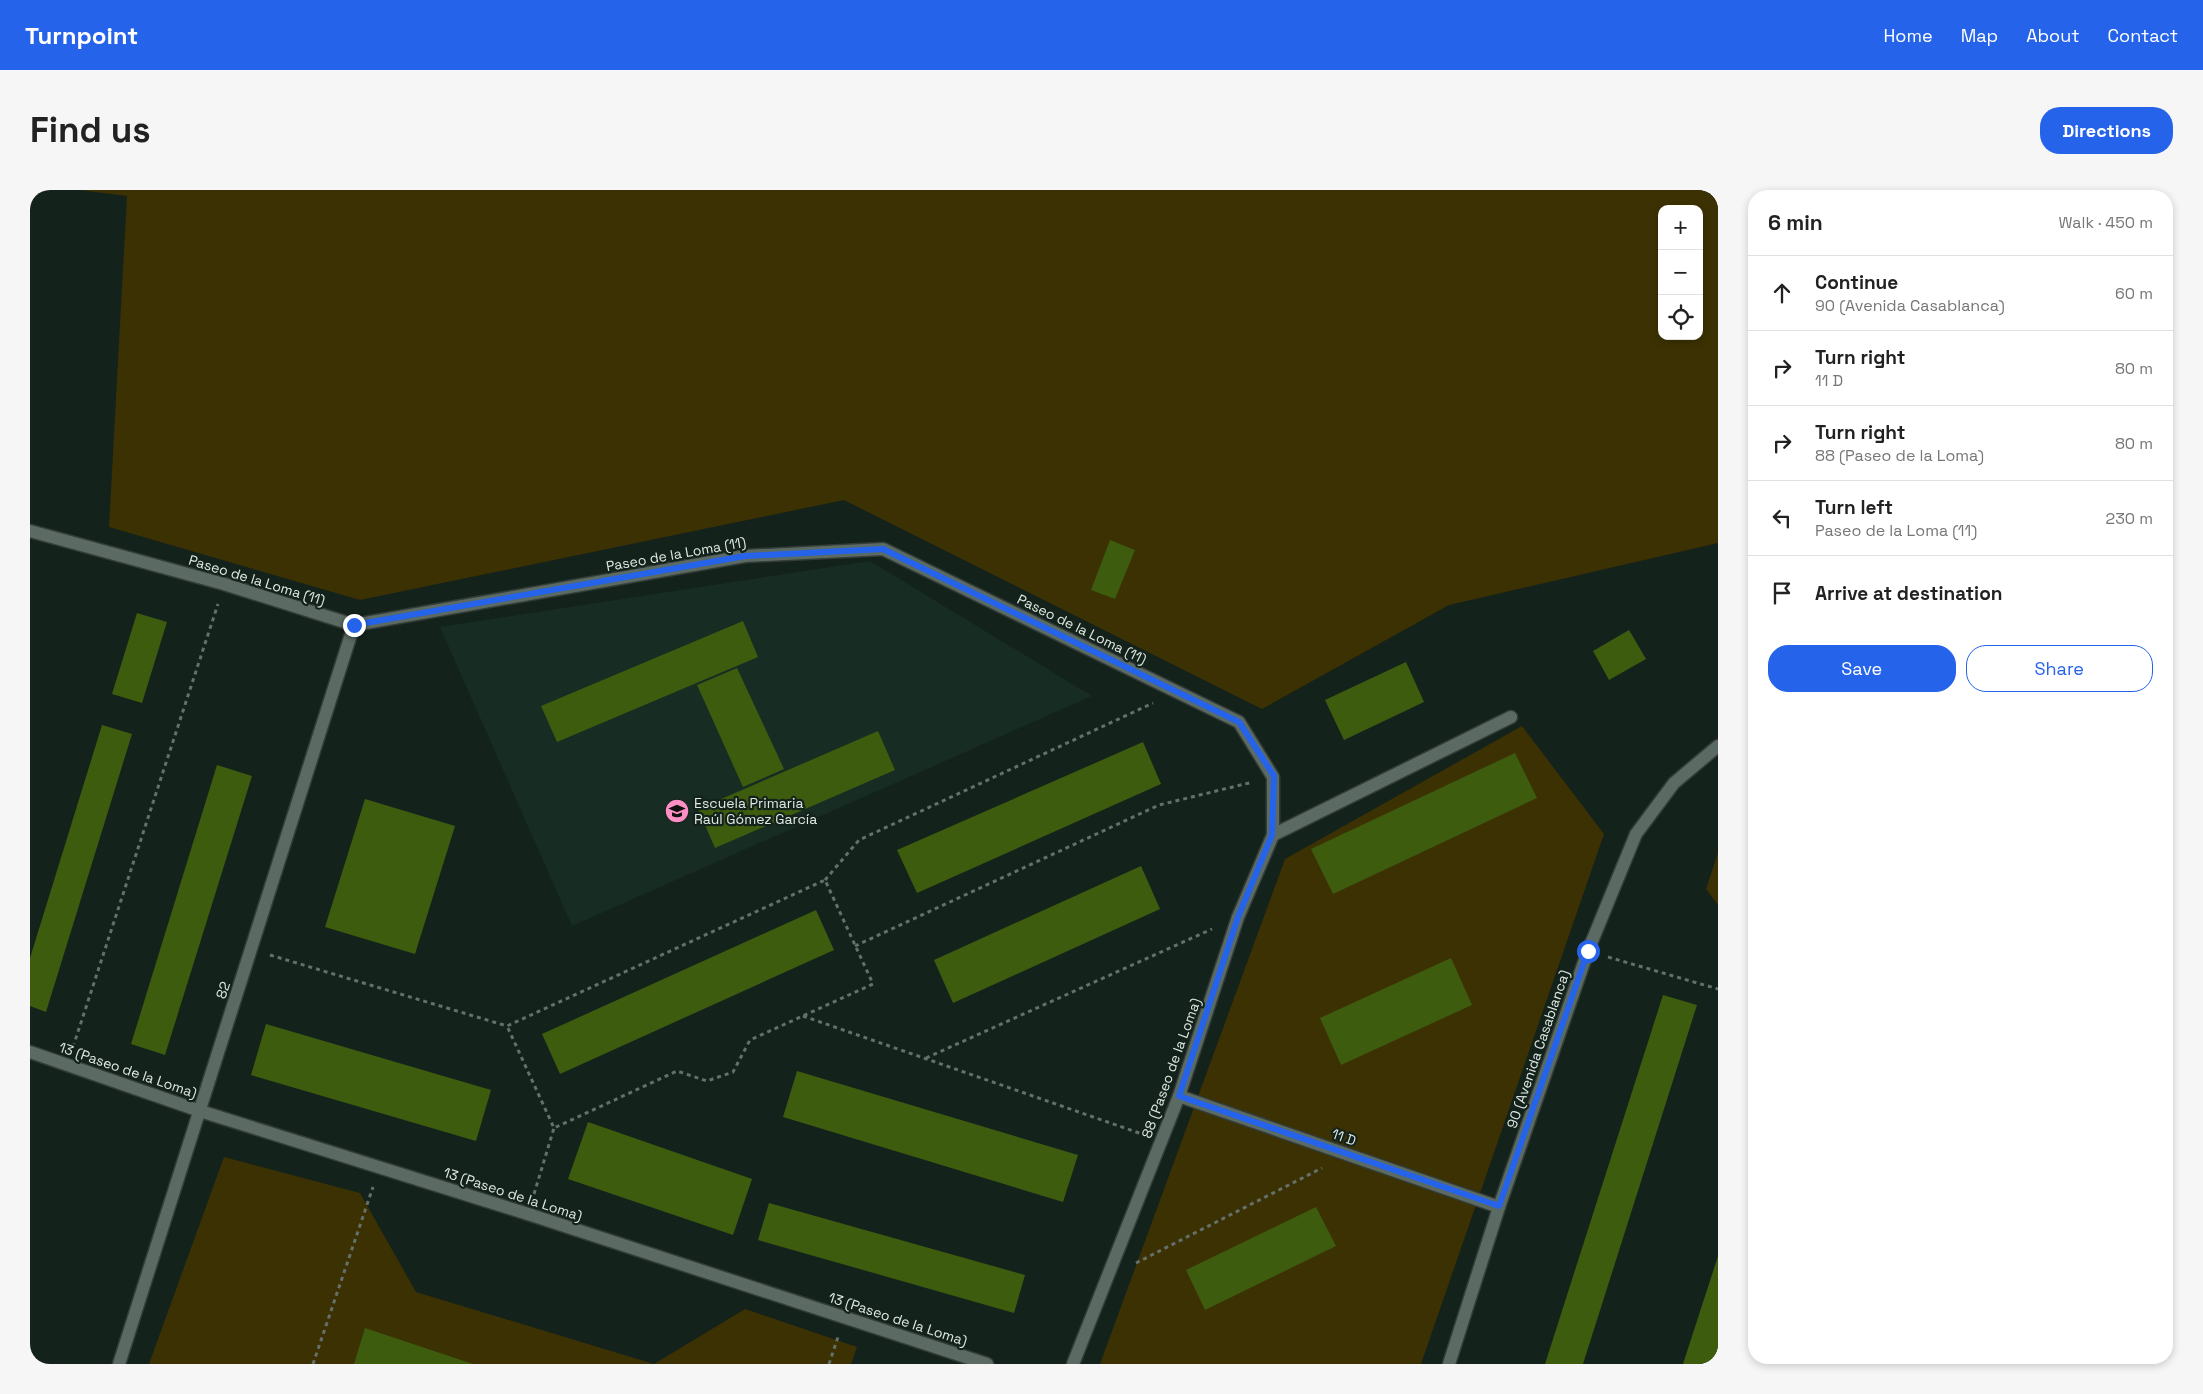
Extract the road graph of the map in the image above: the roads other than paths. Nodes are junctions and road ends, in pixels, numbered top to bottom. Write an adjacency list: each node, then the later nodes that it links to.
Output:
1 (30, 531): 2 (street, Paseo de la Loma (11))
2 (354, 625): 5 (street, Paseo de la Loma (11)); 9 (street, 82)
3 (1511, 717): 6 (street)
4 (1718, 746): 10 (street, 90 (Avenida Casablanca))
5 (1274, 776): 6 (street, 88 (Paseo de la Loma))
6 (1272, 835): 8 (street, 88 (Paseo de la Loma))
7 (30, 1052): 9 (street, 13 (Paseo de la Loma))
8 (1179, 1096): 10 (street, 11 D); 13 (street, 88 (Paseo de la Loma))
9 (200, 1111): 11 (street, 82); 12 (street, 13 (Paseo de la Loma))
10 (1499, 1206): 14 (street, 90 (Avenida Casablanca))
11 (119, 1364)
12 (987, 1364)
13 (1073, 1364)
14 (1449, 1364)

